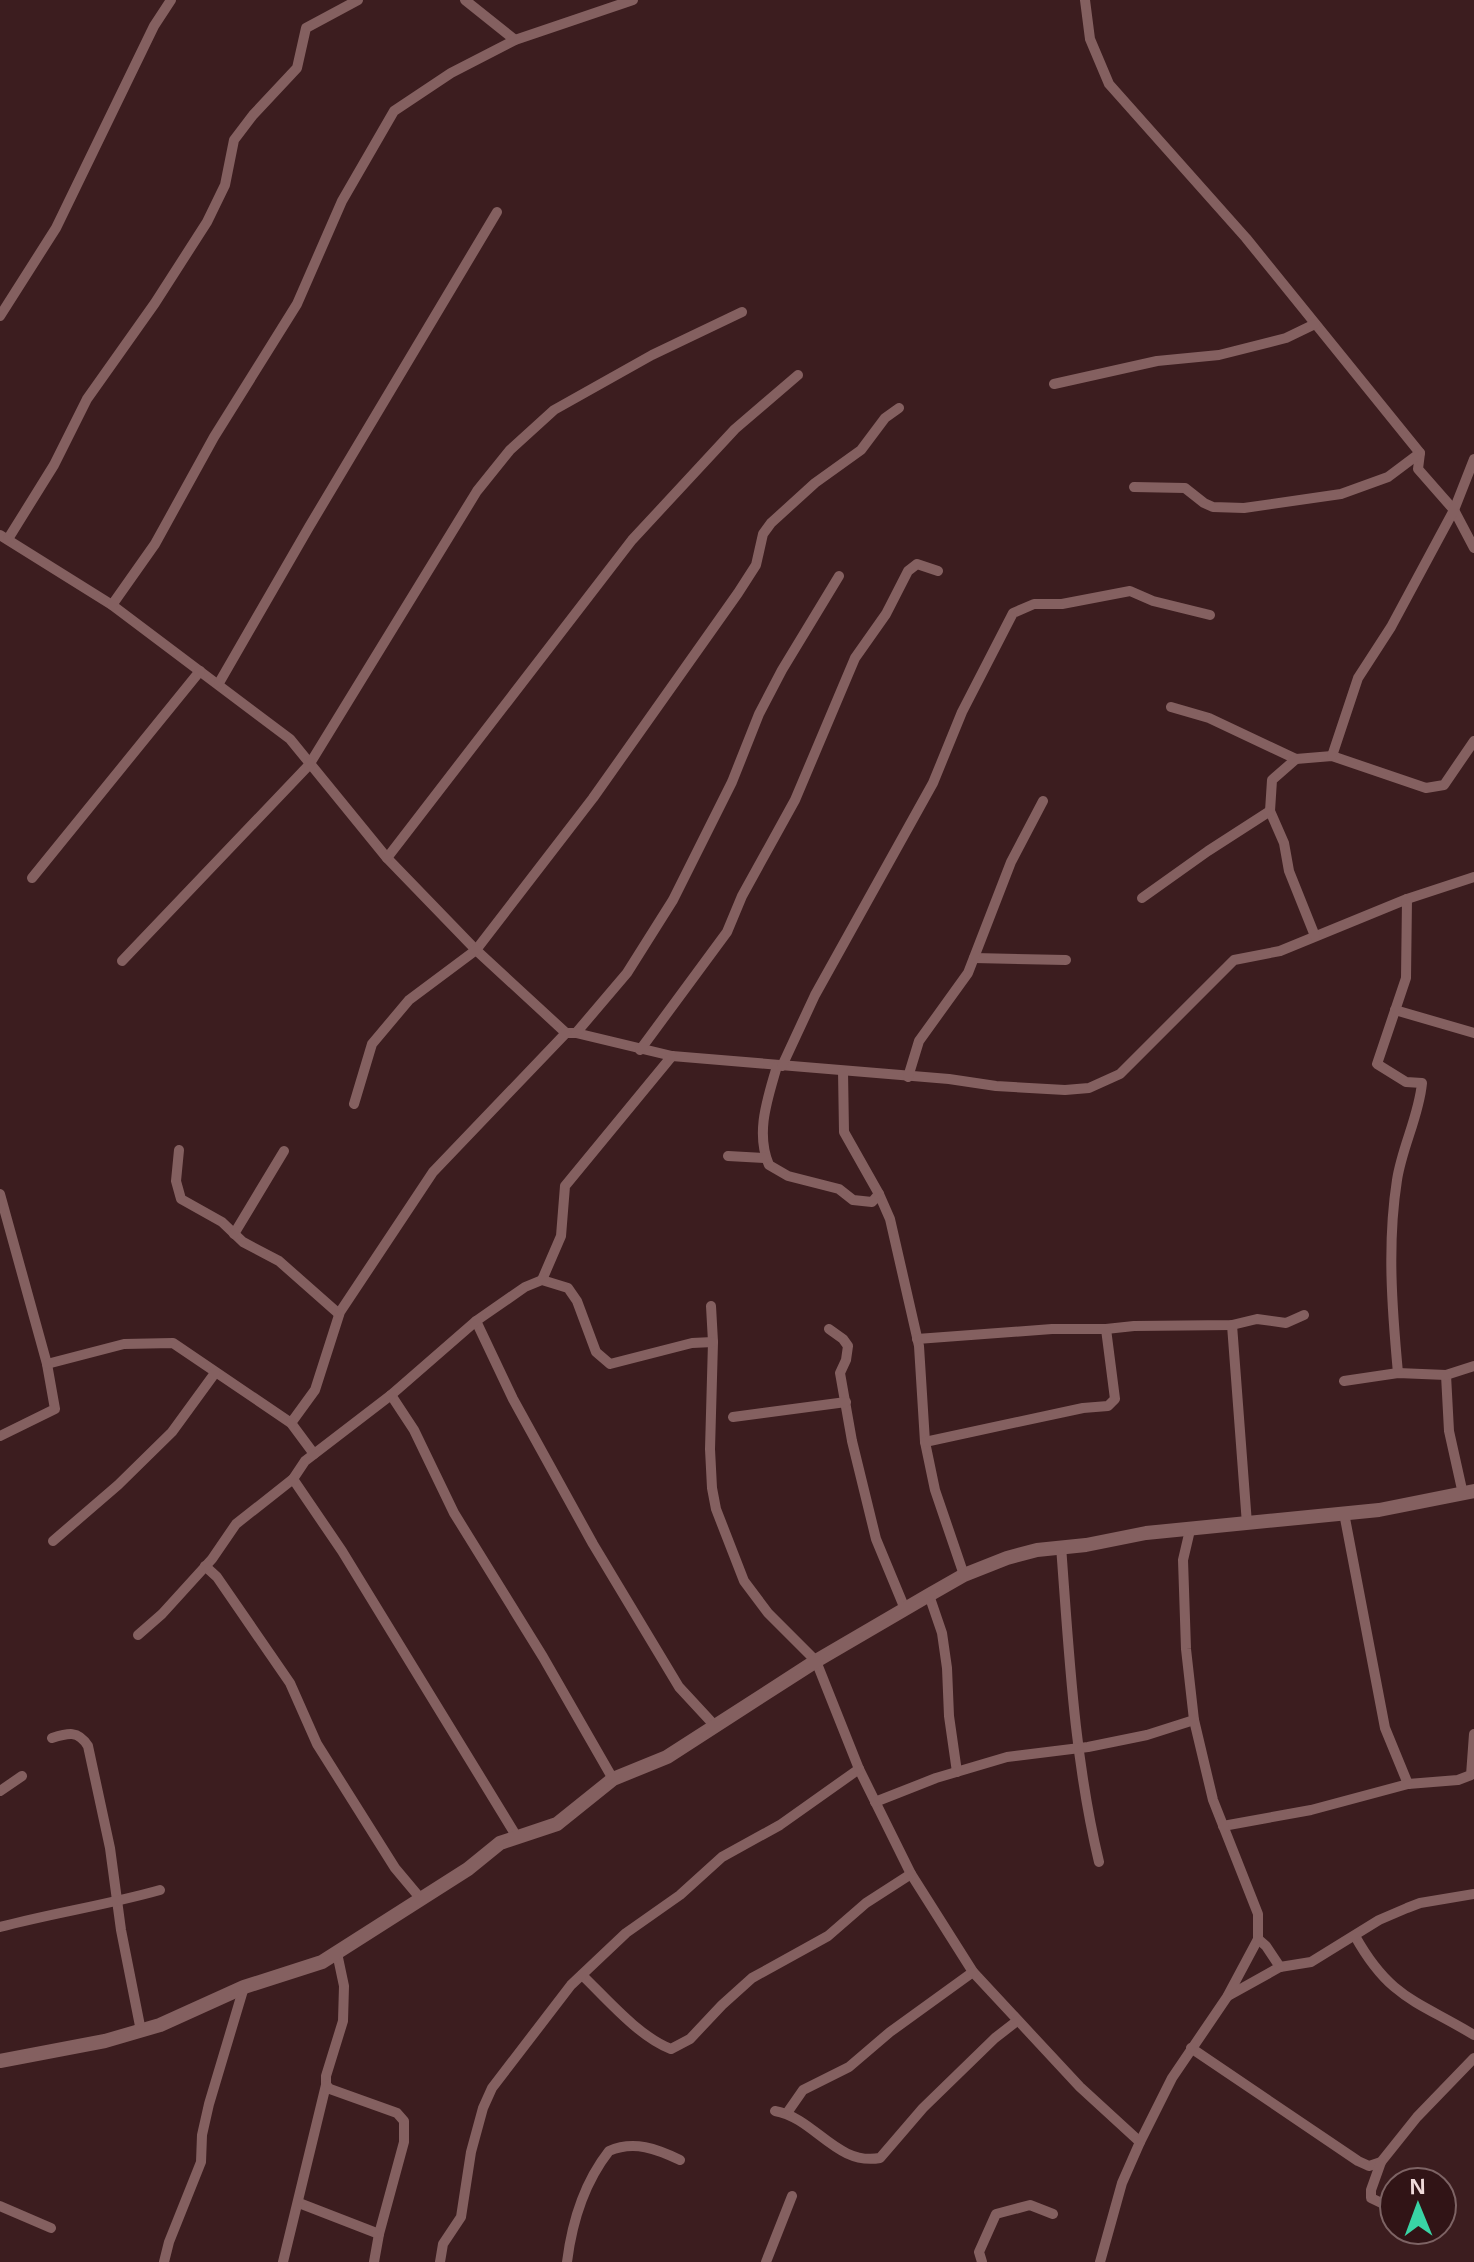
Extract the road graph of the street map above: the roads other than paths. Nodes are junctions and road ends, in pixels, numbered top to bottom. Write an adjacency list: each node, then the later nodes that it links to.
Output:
1 (171, 0): 10 (street)
2 (358, 0): 19 (street)
3 (465, 0): 7 (street)
4 (633, 0): 6 (street)
5 (1085, 0): 11 (street)
6 (617, 2): 7 (street)
7 (515, 40): 23 (street)
8 (497, 212): 26 (street)
9 (742, 312): 31 (street)
10 (0, 316)
11 (1315, 324): 13 (street); 15 (street)
12 (798, 375): 34 (street)
13 (1054, 384)
14 (899, 408): 40 (street)
15 (1420, 453): 17 (street); 18 (street)
16 (1474, 459): 18 (street)
17 (1134, 487)
18 (1454, 510): 20 (street); 29 (street)
19 (4, 537): 23 (street)
20 (1474, 548)
21 (938, 571): 47 (street)
22 (839, 576): 45 (street)
23 (112, 605): 25 (street)
24 (1210, 615): 49 (street)
25 (200, 671): 26 (street); 36 (street)
26 (219, 683): 31 (street)
27 (1171, 707): 30 (street)
28 (1474, 741): 29 (street)
29 (1332, 756): 30 (street)
30 (1296, 759): 33 (street)
31 (309, 765): 34 (street); 43 (street)
32 (1043, 801): 41 (street)
33 (1270, 811): 37 (street); 39 (street)
34 (387, 858): 40 (street)
35 (1474, 877): 38 (street)
36 (32, 878)
37 (1142, 898)
38 (1407, 899): 39 (street); 44 (street)
39 (1315, 936): 51 (street)
40 (476, 950): 45 (street); 52 (street)
41 (974, 958): 42 (street); 51 (street)
42 (1066, 960)
43 (122, 961)
44 (1395, 1010): 46 (street); 73 (street)
45 (571, 1033): 47 (street); 62 (street)
46 (1474, 1033)
47 (640, 1050): 48 (street)
48 (672, 1056): 49 (street); 60 (street)
49 (780, 1066): 50 (street); 56 (street)
50 (843, 1071): 51 (street); 58 (street)
51 (908, 1077)
52 (354, 1104)
53 (179, 1150): 59 (street)
54 (284, 1151): 59 (street)
55 (728, 1156): 56 (street)
56 (766, 1158): 58 (street)
57 (0, 1194): 70 (street)
58 (879, 1194): 68 (street)
59 (234, 1234): 62 (street)
60 (542, 1280): 64 (street); 69 (street)
61 (711, 1306): 69 (street)
62 (339, 1314): 79 (street)
63 (1304, 1315): 65 (street)
64 (476, 1321): 76 (street); 97 (street)
65 (1232, 1325): 67 (street); 86 (street)
66 (829, 1329): 77 (street)
67 (1106, 1329): 68 (street); 81 (street)
68 (917, 1339): 81 (street)
69 (713, 1342): 95 (street)
70 (47, 1364): 72 (street); 80 (street)
71 (1474, 1366): 74 (street)
72 (215, 1373): 79 (street); 88 (street)
73 (1398, 1373): 74 (street); 75 (street)
74 (1446, 1375): 84 (street)
75 (1344, 1381)
76 (391, 1395): 82 (street); 104 (street)
77 (846, 1402): 78 (street); 93 (street)
78 (733, 1417)
79 (291, 1423): 82 (street)
80 (0, 1436)
81 (925, 1442): 91 (street)
82 (314, 1454): 83 (street)
83 (293, 1479): 90 (street); 109 (street)
84 (1469, 1493): 85 (street)
85 (1344, 1513): 86 (street); 105 (street)
86 (1247, 1524): 87 (street)
87 (1190, 1530): 89 (street); 96 (street)
88 (53, 1541)
89 (1061, 1546): 91 (street); 100 (street)
90 (205, 1566): 94 (street); 114 (street)
91 (964, 1575): 92 (street)
92 (929, 1595): 93 (street); 102 (street)
93 (905, 1609): 95 (street)
94 (138, 1635)
95 (816, 1661): 97 (street); 101 (street)
96 (1194, 1720): 100 (street); 108 (street)
97 (716, 1727): 104 (street)
98 (1474, 1734): 105 (street)
99 (52, 1738): 115 (street)
100 (1077, 1749): 102 (street); 110 (street)
101 (859, 1769): 107 (street); 122 (street)
102 (957, 1772): 107 (street)
103 (22, 1776): 106 (street)
104 (613, 1779): 109 (street)
105 (1408, 1784): 108 (street)
106 (0, 1791)
107 (875, 1802): 111 (street)
108 (1223, 1826): 118 (street)
109 (517, 1837): 114 (street)
110 (1099, 1862)
111 (911, 1874): 121 (street); 122 (street)
112 (160, 1890): 115 (street)
113 (1474, 1894): 117 (street)
114 (421, 1899): 119 (street)
115 (116, 1902): 116 (street); 126 (street)
116 (0, 1927)
117 (1355, 1936): 120 (street); 127 (street)
118 (1258, 1939): 120 (street); 124 (street)
119 (337, 1953): 123 (street); 131 (street)
120 (1280, 1967): 124 (street)
121 (973, 1972): 125 (street); 133 (street)
122 (582, 1975): 149 (street)
123 (244, 1987): 126 (street); 146 (street)
124 (1227, 1997): 128 (street)
125 (1017, 2021): 133 (street); 134 (street)
126 (141, 2031): 130 (street)
127 (1474, 2035)
128 (1191, 2048): 134 (street); 136 (street)
129 (1474, 2058): 136 (street)
130 (0, 2061)
131 (326, 2085): 141 (street); 145 (street)
132 (775, 2111): 133 (street)
133 (787, 2113)
134 (1140, 2142): 154 (street)
135 (680, 2160): 150 (street)
136 (1381, 2162): 137 (street)
137 (1380, 2166)
138 (1378, 2170): 140 (street)
139 (792, 2196): 152 (street)
140 (1378, 2201)
141 (299, 2203): 145 (street); 147 (street)
142 (0, 2206): 144 (street)
143 (1053, 2214): 153 (street)
144 (51, 2228)
145 (379, 2234): 148 (street)
146 (164, 2262)
147 (283, 2262)
148 (374, 2262)
149 (440, 2262)
150 (567, 2262): 151 (street)
151 (573, 2262)
152 (766, 2262)
153 (982, 2262)
154 (1100, 2262)

